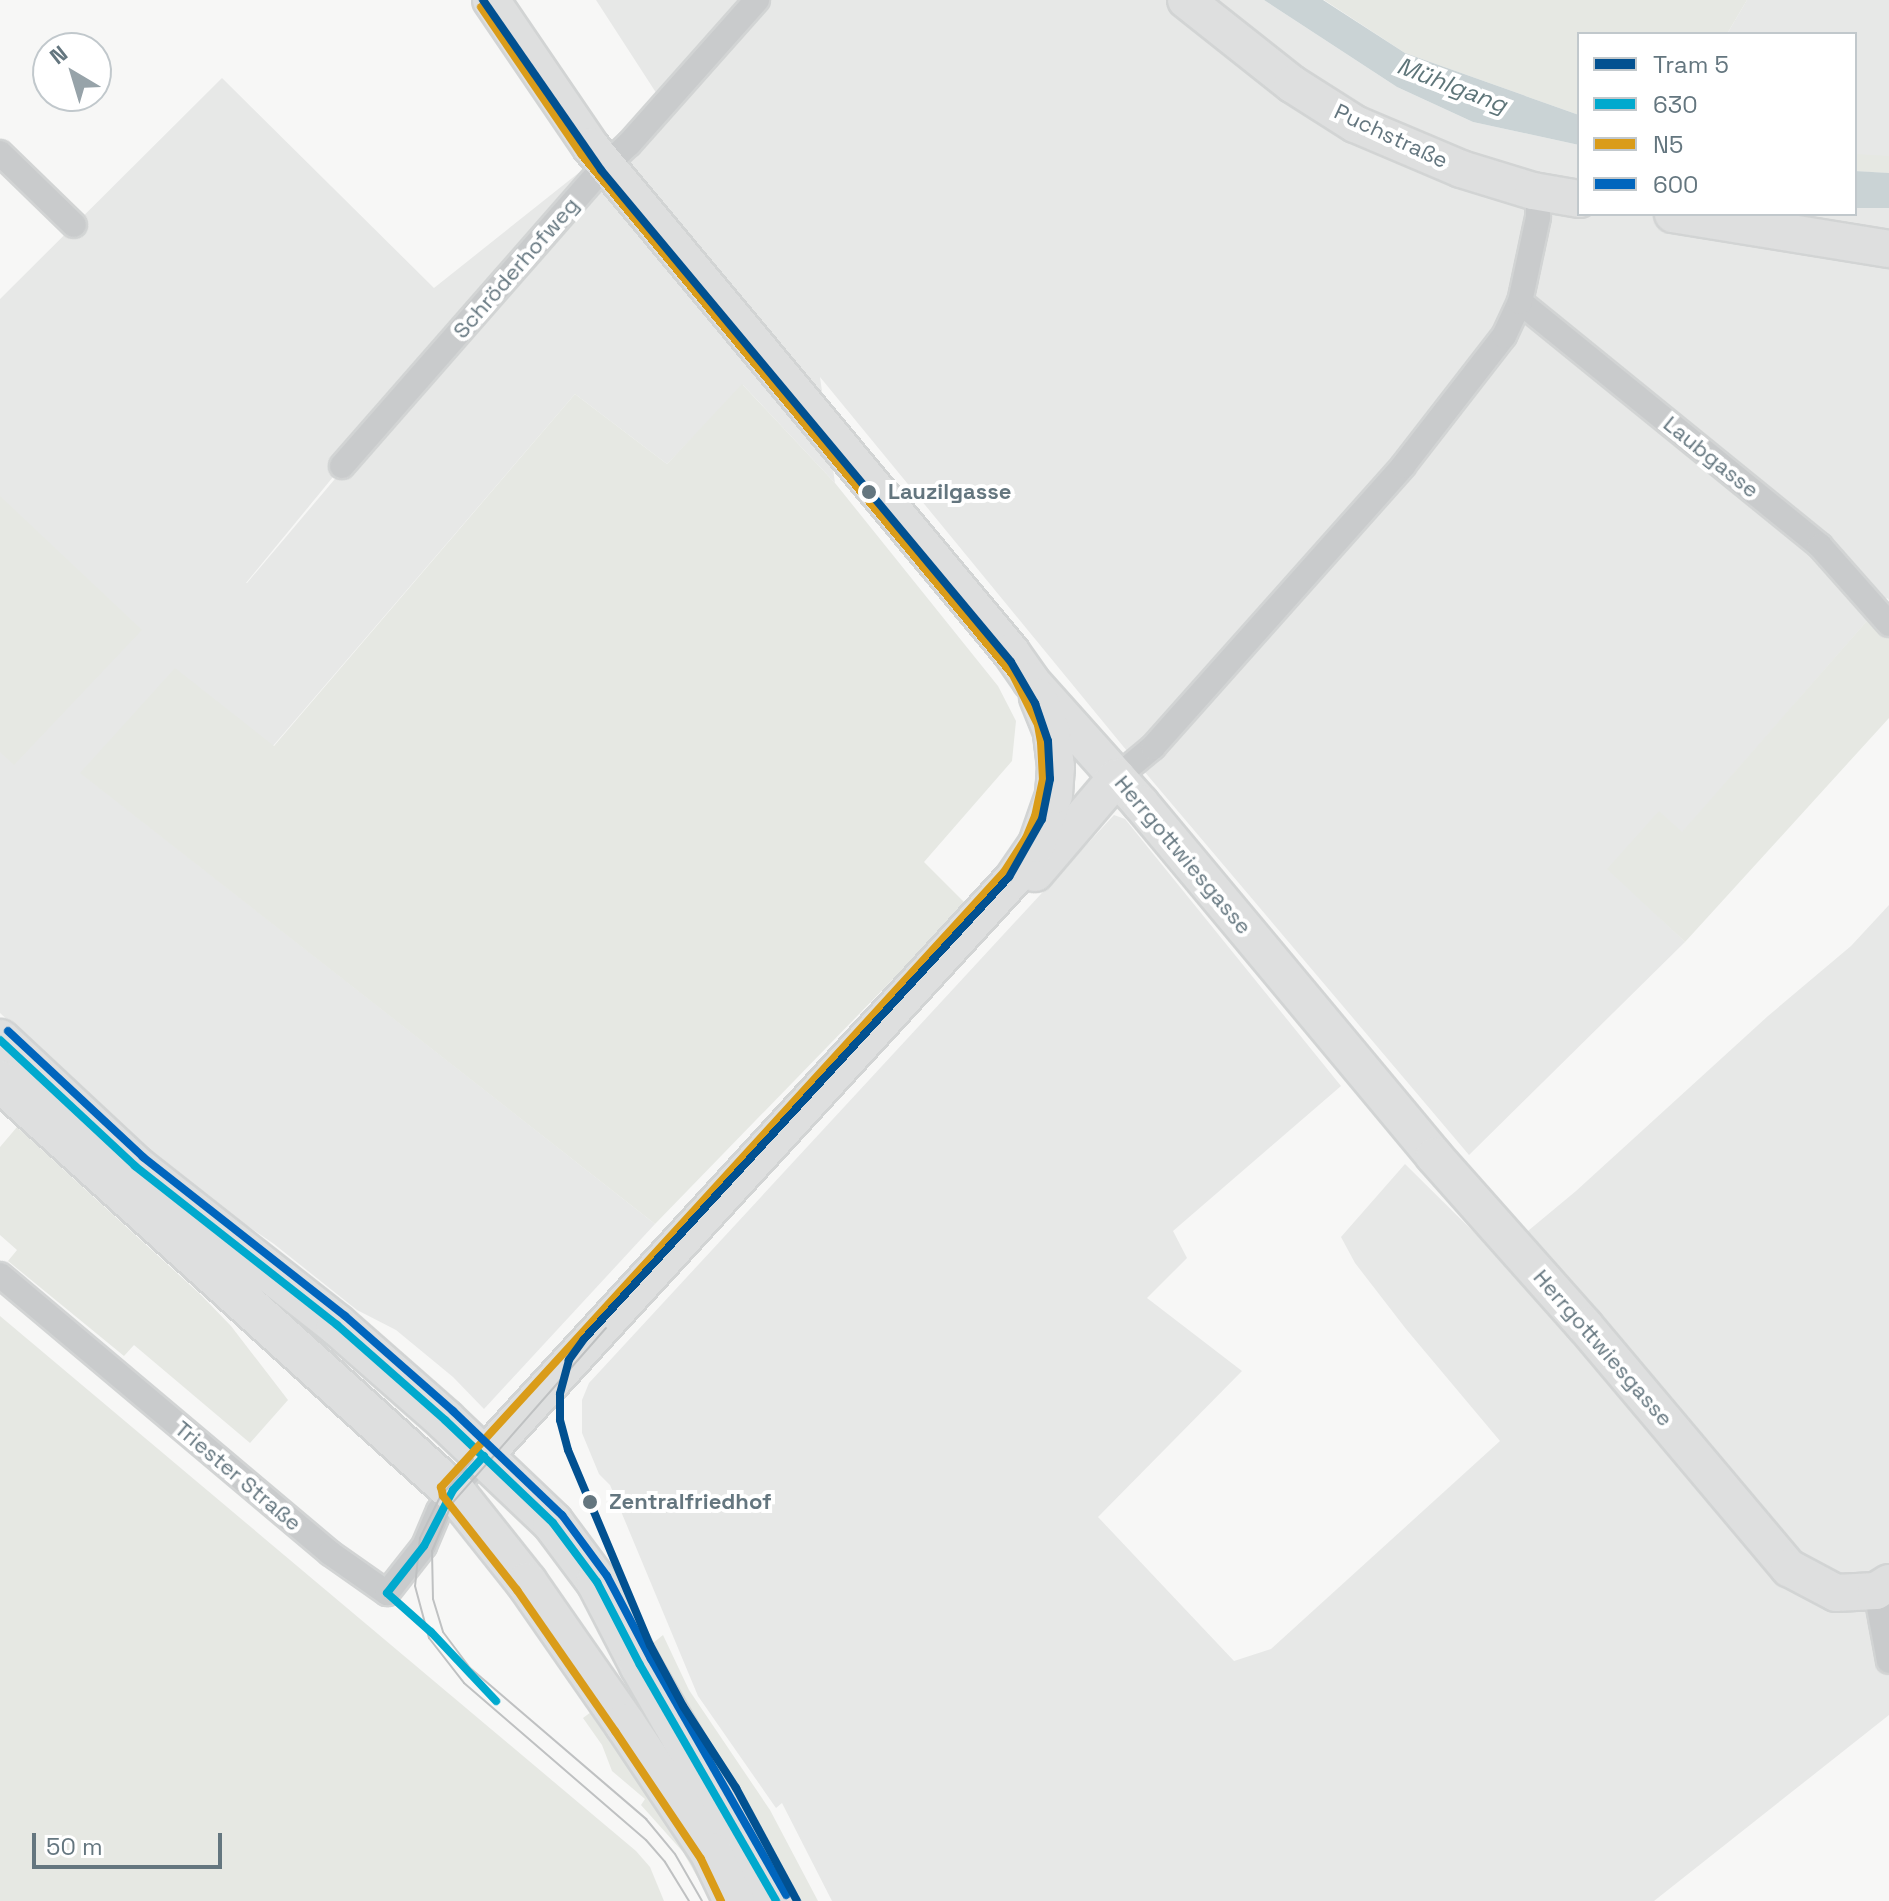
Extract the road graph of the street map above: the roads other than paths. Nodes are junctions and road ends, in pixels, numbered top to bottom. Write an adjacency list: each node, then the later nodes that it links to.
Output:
1 (491, 0): 5 (street, Herrgottwiesgasse)
2 (757, 0): 5 (street, Schröderhofweg)
3 (1186, 0): 6 (street, Puchstraße)
4 (0, 153): 9 (street)
5 (606, 165): 12 (street, Schröderhofweg); 14 (street, Herrgottwiesgasse)
6 (1538, 192): 7 (street, Puchstraße); 11 (street)
7 (1577, 199)
8 (1685, 216): 10 (street)
9 (74, 225)
10 (1889, 249)
11 (1520, 302): 13 (street, Laubgasse); 16 (street)
12 (342, 466)
13 (1889, 624)
14 (1031, 681): 15 (street); 16 (street, Herrgottwiesgasse)
15 (1056, 767): 16 (street); 17 (street)
16 (1117, 777): 17 (street); 23 (street, Herrgottwiesgasse)
17 (976, 923): 21 (street)
18 (0, 1040): 21 (main road)
19 (0, 1081): 22 (main road)
20 (0, 1275): 22 (street, Triester Straße)
21 (484, 1456): 22 (street, Triester Straße); 26 (main road)
22 (453, 1490): 25 (main road)
23 (1882, 1587): 24 (street, Herrgottwiesgasse)
24 (1889, 1661)
25 (734, 1901)
26 (776, 1901)

